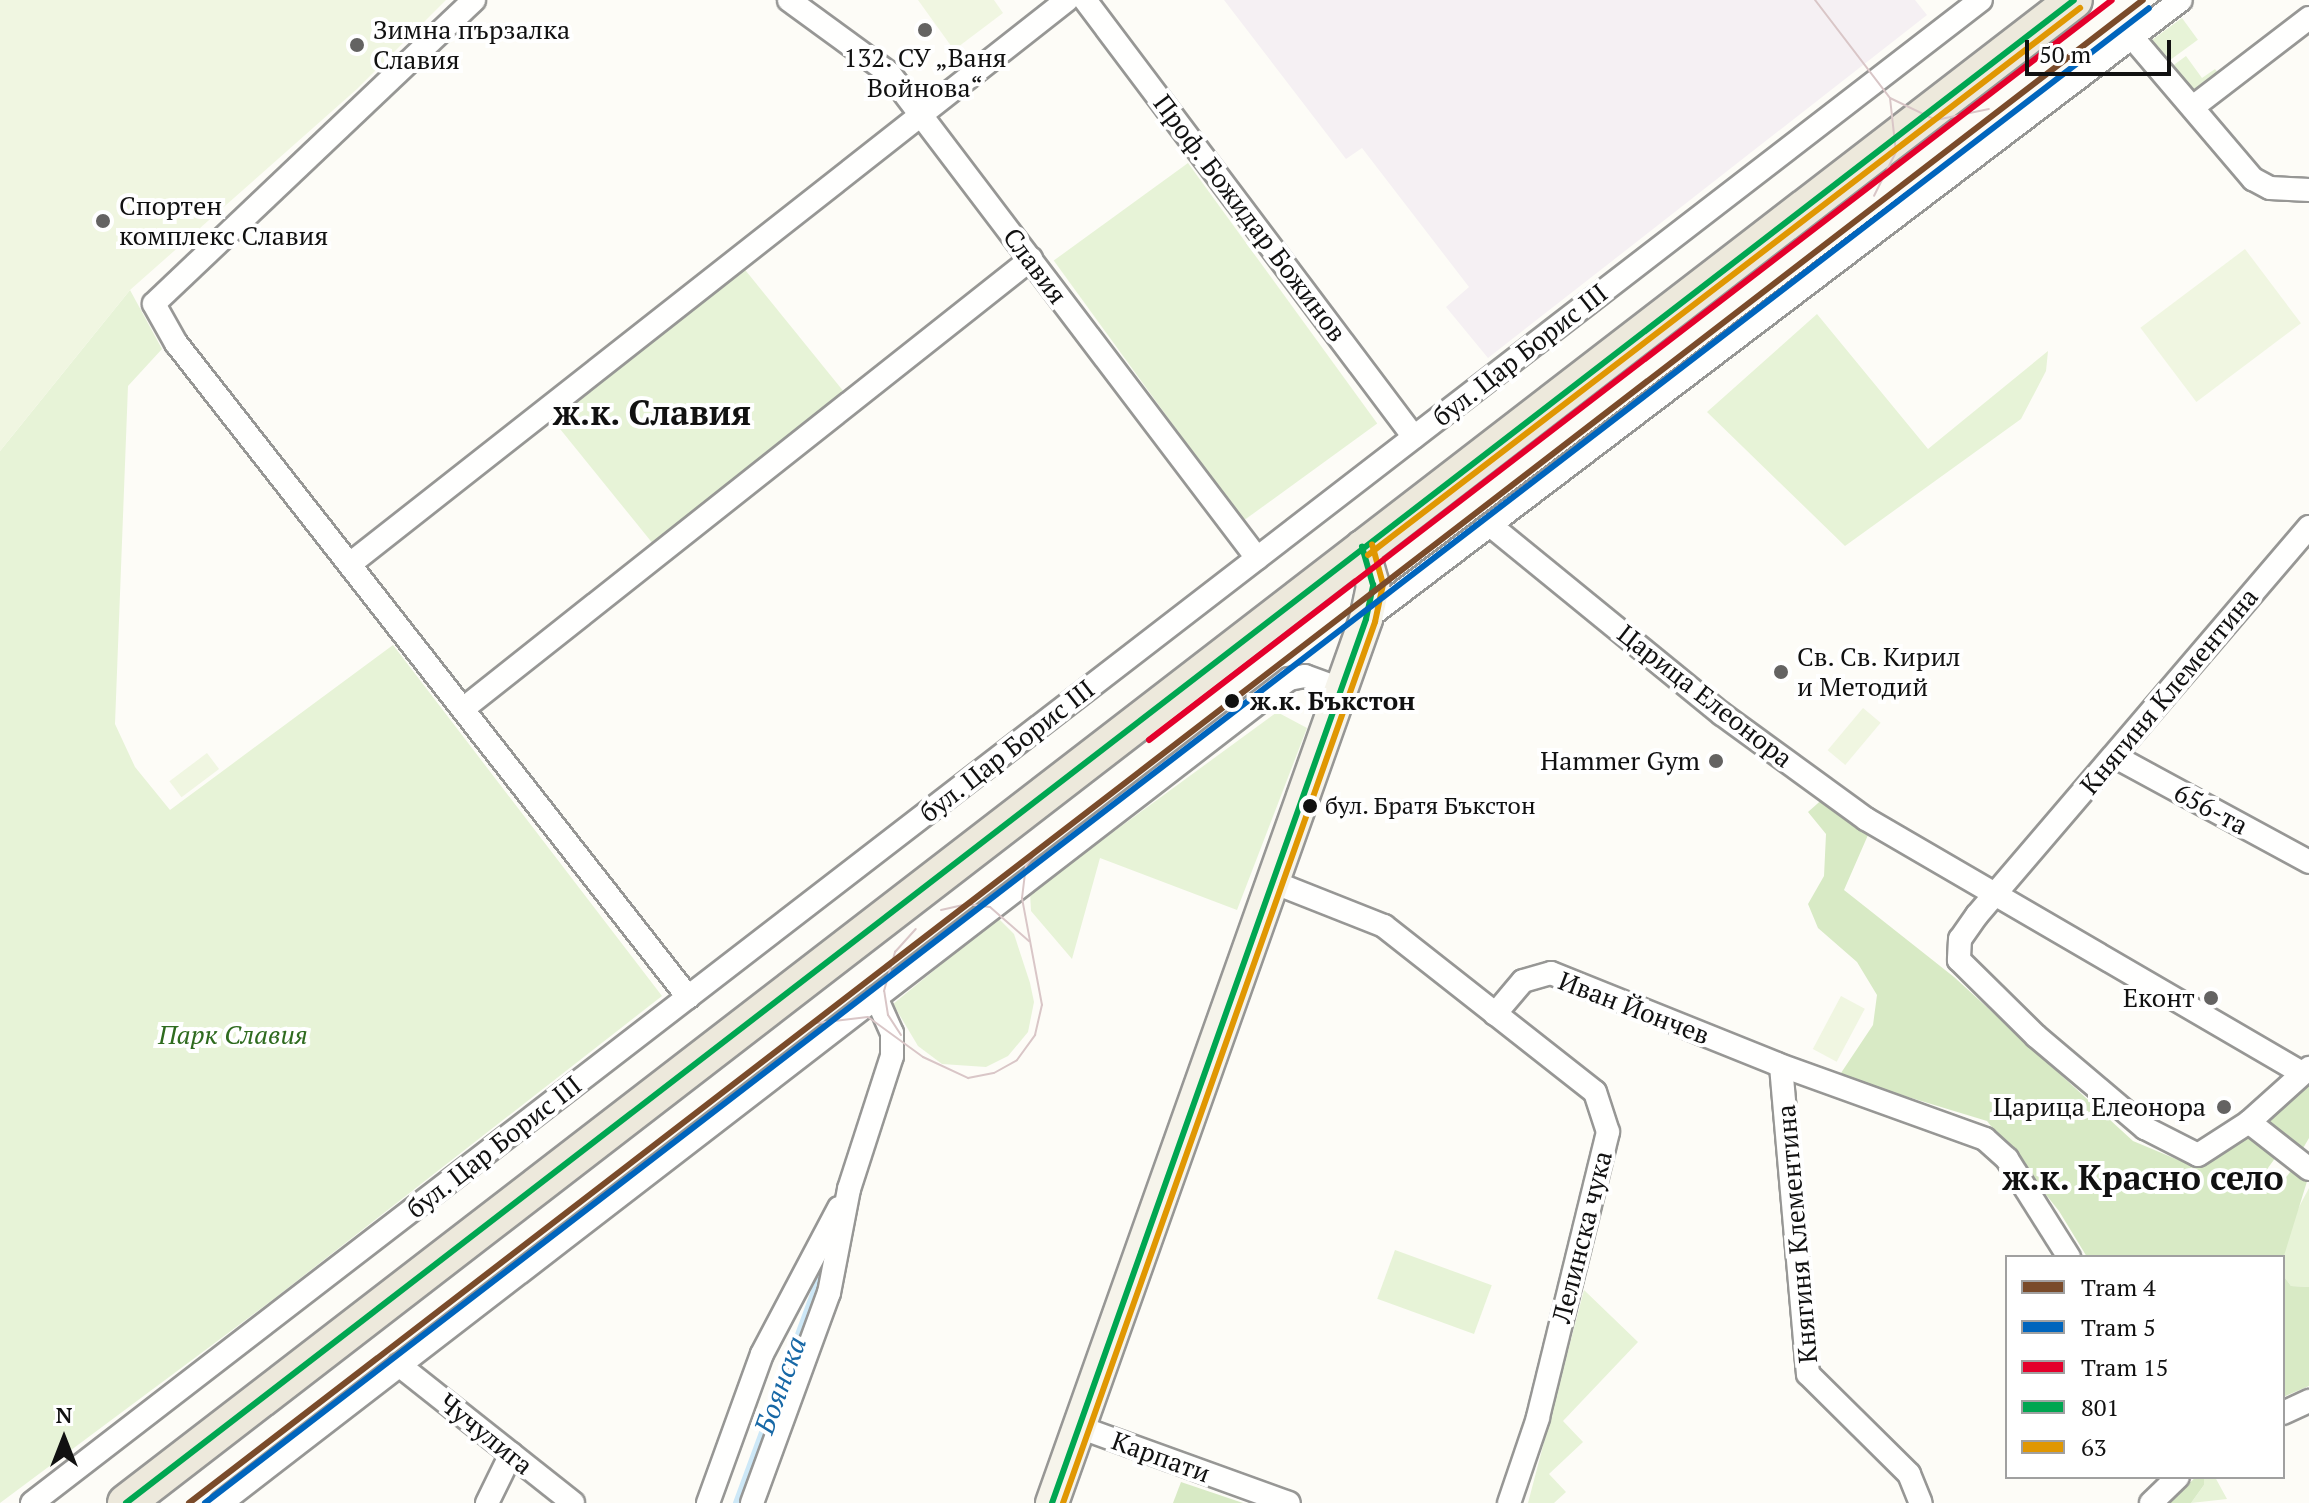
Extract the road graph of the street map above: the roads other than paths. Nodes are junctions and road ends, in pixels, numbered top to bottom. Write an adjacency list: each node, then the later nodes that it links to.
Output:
1 (474, 0): 19 (street)
2 (789, 0): 11 (street, Славия)
3 (1067, 0): 11 (street)
4 (1085, 0): 14 (street, Проф. Божидар Божинов)
5 (1981, 0): 14 (street, бул. Цар Борис III)
6 (2074, 0): 17 (main road)
7 (2181, 0): 9 (street)
8 (2309, 18): 10 (street)
9 (2132, 37): 10 (street); 15 (street)
10 (2193, 107): 12 (street)
11 (919, 114): 13 (street, Славия); 19 (street)
12 (2309, 190)
13 (1031, 259): 18 (street, Славия); 22 (street)
14 (1414, 437): 18 (street, бул. Цар Борис III)
15 (1490, 525): 20 (street); 26 (street, Царица Елеонора)
16 (2309, 527): 23 (street, Княгиня Клементина)
17 (1362, 547): 20 (street); 43 (main road)
18 (1257, 558): 27 (street, бул. Цар Борис III)
19 (350, 564): 22 (street)
20 (1366, 619): 21 (street)
21 (1341, 689): 25 (street); 28 (street)
22 (463, 709): 27 (street)
23 (2114, 756): 24 (street, 656-та); 26 (street, Княгиня Клементина)
24 (2309, 862)
25 (1273, 882): 29 (street); 39 (street)
26 (1997, 892): 31 (street, Царица Елеонора); 32 (street, Княгиня Клементина)
27 (688, 997): 42 (street, бул. Цар Борис III)
28 (876, 997): 34 (street); 36 (street)
29 (1495, 1014): 30 (street, Иван Йончев); 51 (street, Лелинска чука)
30 (1781, 1066): 35 (street, Иван Йончев); 52 (street, Княгиня Клементина)
31 (2306, 1070): 32 (street)
32 (2249, 1122): 33 (street)
33 (2309, 1169)
34 (849, 1189): 47 (street); 48 (street)
35 (2068, 1255)
36 (399, 1365): 40 (street, Чучулига); 44 (street)
37 (2309, 1401): 38 (street)
38 (2285, 1412)
39 (1079, 1427): 49 (street); 50 (street, Карпати)
40 (511, 1454): 45 (street); 46 (street, Чучулига)
41 (2176, 1479): 53 (street)
42 (32, 1503)
43 (126, 1503)
44 (221, 1503)
45 (487, 1503)
46 (573, 1503)
47 (708, 1503)
48 (752, 1503)
49 (1052, 1503)
50 (1289, 1503)
51 (1509, 1503)
52 (1921, 1503)
53 (2151, 1503)

